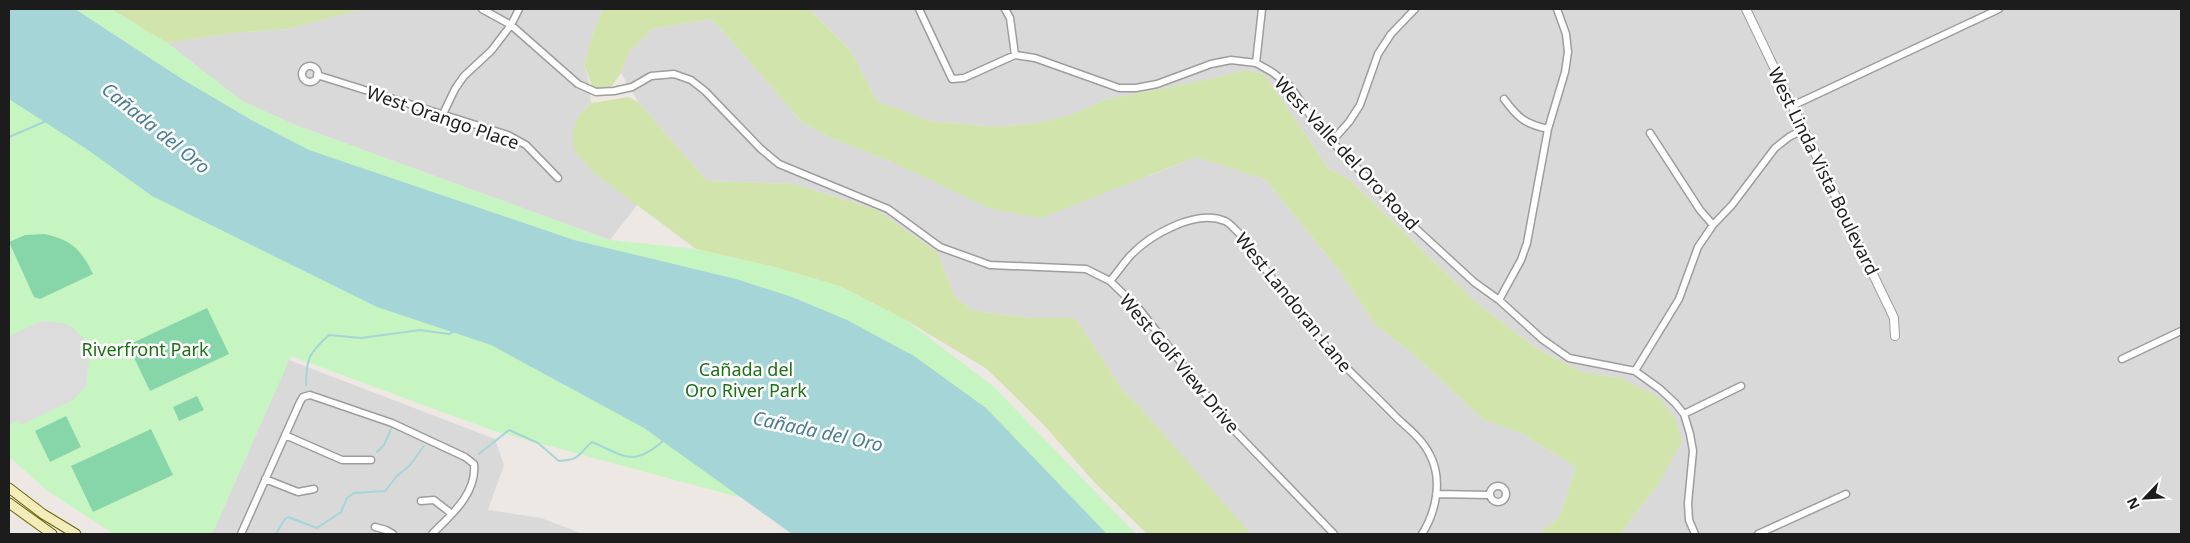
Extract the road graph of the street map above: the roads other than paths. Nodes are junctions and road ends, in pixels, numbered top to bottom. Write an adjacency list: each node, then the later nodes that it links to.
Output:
1 (482, 9): 10 (street, West Golf View Drive)
2 (519, 9): 10 (street)
3 (919, 9): 11 (street)
4 (1005, 9): 11 (street)
5 (1262, 9): 12 (street)
6 (1415, 9): 20 (street)
7 (1557, 9): 18 (street)
8 (1746, 9): 15 (street, West Linda Vista Boulevard)
9 (1999, 9): 15 (street)
10 (511, 25): 16 (street); 23 (street, West Golf View Drive)
11 (1015, 55): 12 (street, West Valle del Oro Road)
12 (1256, 63): 20 (street, West Valle del Oro Road)
13 (318, 75): 16 (street, West Orango Place)
14 (1504, 99): 18 (street)
15 (1792, 106): 17 (street, West Linda Vista Boulevard)
16 (443, 114): 21 (street, West Orango Place)
17 (1804, 129): 22 (street); 26 (street, West Linda Vista Boulevard)
18 (1548, 130): 24 (street)
19 (1650, 133): 22 (street)
20 (1332, 140): 24 (street, West Valle del Oro Road)
21 (558, 178)
22 (1713, 225): 28 (street)
23 (1110, 281): 36 (street, West Landoran Lane); 48 (street, West Golf View Drive)
24 (1499, 300): 28 (street, West Valle del Oro Road)
25 (2181, 331): 27 (street)
26 (1895, 336)
27 (2122, 358)
28 (1635, 371): 30 (street, West Valle del Oro Road)
29 (1742, 386): 30 (street)
30 (1684, 414): 50 (street)
31 (285, 435): 32 (street); 33 (street); 41 (street)
32 (371, 460)
33 (266, 479): 35 (street); 45 (street)
34 (9, 488): 44 (main road)
35 (314, 489)
36 (1436, 494): 37 (street); 49 (street, West Landoran Lane)
37 (1489, 494)
38 (1846, 494): 51 (street)
39 (421, 501): 41 (street)
40 (9, 503): 43 (main road)
41 (452, 514): 47 (street)
42 (374, 527): 46 (street)
43 (52, 534)
44 (76, 534)
45 (241, 534)
46 (393, 534)
47 (432, 534)
48 (1334, 534)
49 (1422, 534)
50 (1695, 534)
51 (1758, 534)

